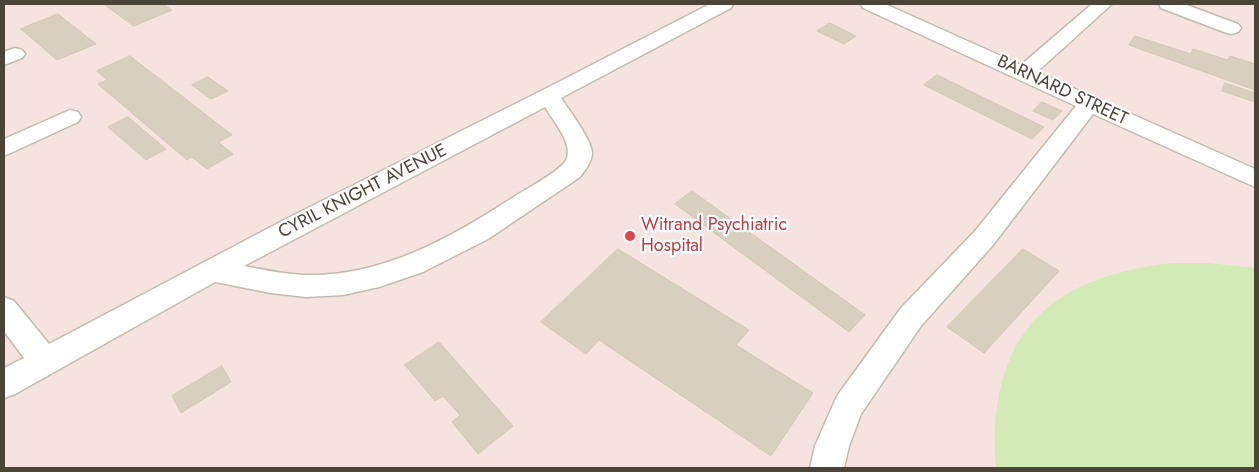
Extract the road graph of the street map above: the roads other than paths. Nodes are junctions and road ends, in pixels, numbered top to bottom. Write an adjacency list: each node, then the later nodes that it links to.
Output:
1 (724, 4): 7 (street, CYRIL KNIGHT AVENUE)
2 (870, 4): 6 (street, BARNARD STREET)
3 (1103, 4): 6 (street)
4 (1168, 4): 5 (street)
5 (1231, 28)
6 (1024, 73): 8 (street, BARNARD STREET)
7 (549, 96): 12 (street, CYRIL KNIGHT AVENUE); 12 (street)
8 (1089, 104): 11 (street, BARNARD STREET); 16 (street)
9 (70, 117): 10 (street)
10 (4, 148)
11 (1255, 179)
12 (212, 271): 14 (street, CYRIL KNIGHT AVENUE)
13 (4, 309): 14 (street)
14 (45, 362): 15 (street, CYRIL KNIGHT AVENUE)
15 (4, 384)
16 (827, 468)

